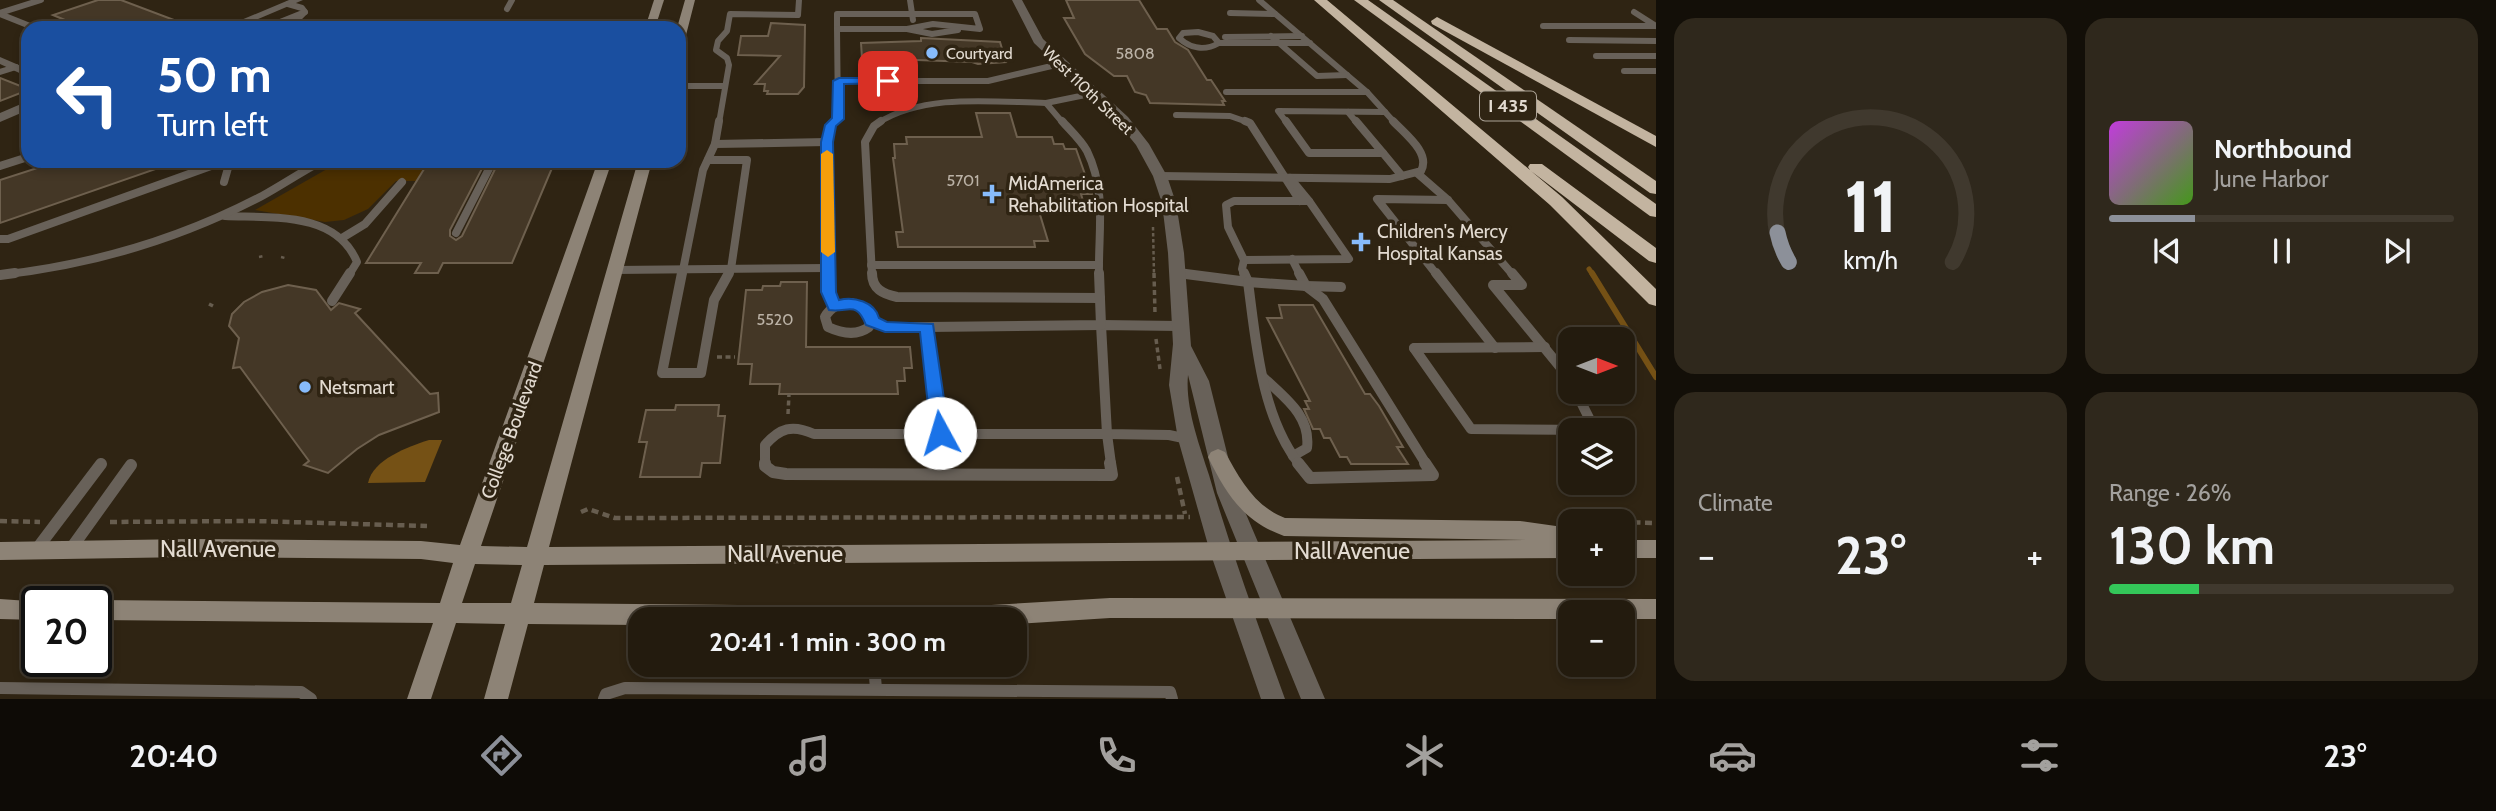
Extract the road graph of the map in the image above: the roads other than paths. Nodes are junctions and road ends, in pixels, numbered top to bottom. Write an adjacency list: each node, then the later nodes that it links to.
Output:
1 (41, 0): 19 (lane)
2 (512, 0): 14 (lane)
3 (659, 0): 24 (main road)
4 (690, 0): 25 (main road)
5 (799, 0): 53 (lane)
6 (910, 0): 20 (lane)
7 (1017, 0): 42 (street, West 110th Street)
8 (1259, 0): 18 (lane)
9 (1320, 0): 51 (highway)
10 (1360, 0): 86 (highway, I 435)
11 (1385, 0): 83 (highway, I 435)
12 (1399, 0): 45 (highway)
13 (293, 2): 15 (lane); 21 (street)
14 (507, 9)
15 (304, 12): 22 (lane); 23 (lane)
16 (1634, 12): 28 (lane)
17 (1230, 13): 18 (lane)
18 (1275, 13): 33 (lane)
19 (0, 14): 26 (lane)
20 (912, 14): 29 (lane); 29 (lane); 30 (lane)
21 (245, 21)
22 (282, 21)
23 (296, 21)
24 (652, 21)
25 (684, 21)
26 (21, 23)
27 (1543, 26): 28 (lane)
28 (1656, 26)
29 (911, 27): 30 (lane)
30 (837, 29): 50 (lane)
31 (1214, 36): 32 (lane); 36 (lane); 36 (lane)
32 (1271, 36): 33 (lane); 37 (lane)
33 (1302, 36): 38 (lane)
34 (1569, 40): 35 (lane)
35 (1656, 41)
36 (1219, 43): 37 (lane)
37 (1279, 43): 38 (lane); 49 (lane)
38 (1310, 43): 49 (lane)
39 (1596, 56): 40 (lane)
40 (1656, 56)
41 (0, 60): 43 (street)
42 (1060, 64): 50 (lane); 56 (street, West 110th Street)
43 (16, 67): 44 (street); 48 (lane)
44 (21, 70)
45 (1524, 70): 64 (highway); 67 (highway)
46 (1624, 71): 47 (lane)
47 (1656, 71)
48 (0, 72)
49 (1347, 75): 55 (lane)
50 (839, 81): 63 (lane)
51 (1418, 82): 91 (highway); 106 (highway)
52 (686, 86): 53 (lane)
53 (725, 86): 65 (lane)
54 (1226, 92): 55 (lane)
55 (1367, 92): 60 (lane)
56 (1095, 93): 57 (lane); 78 (street, West 110th Street)
57 (1046, 103): 94 (lane); 95 (lane)
58 (21, 108): 62 (street)
59 (1348, 112): 60 (lane); 66 (lane); 66 (lane)
60 (1385, 112): 77 (lane)
61 (1175, 115): 79 (lane)
62 (0, 118)
63 (827, 142): 65 (lane); 96 (lane)
64 (1656, 142)
65 (715, 144): 69 (lane)
66 (1383, 153): 80 (lane)
67 (1656, 153)
68 (21, 159): 70 (lane)
69 (708, 160): 97 (lane); 99 (lane)
70 (0, 166)
71 (208, 168): 90 (lane)
72 (227, 168): 81 (lane)
73 (310, 168): 87 (lane)
74 (489, 168): 88 (lane)
75 (604, 168): 134 (main road, College Boulevard)
76 (643, 168): 98 (main road)
77 (1417, 173): 80 (lane); 84 (lane)
78 (1160, 176): 79 (lane); 100 (street, West 110th Street)
79 (1287, 176): 80 (lane); 85 (lane)
80 (1399, 176)
81 (224, 182)
82 (402, 182): 89 (lane)
83 (1656, 189)
84 (1448, 200): 113 (lane); 114 (lane)
85 (1305, 201): 92 (lane); 93 (lane)
86 (1656, 212)
87 (221, 216): 89 (lane); 101 (lane)
88 (456, 233)
89 (342, 238): 107 (lane)
90 (0, 239)
91 (1656, 257)
92 (1292, 259): 93 (lane); 103 (lane)
93 (1244, 260): 102 (lane)
94 (871, 265): 95 (lane); 105 (lane)
95 (1099, 265): 105 (lane)
96 (828, 268): 97 (lane); 108 (lane)
97 (731, 269): 99 (lane); 99 (lane)
98 (615, 270): 99 (lane); 135 (main road)
99 (684, 270)
100 (1175, 273): 102 (lane); 112 (street, West 110th Street)
101 (0, 275)
102 (1248, 282): 103 (lane); 116 (lane)
103 (1306, 286): 104 (lane); 121 (lane)
104 (1340, 287)
105 (1100, 298): 110 (lane)
106 (1656, 300)
107 (332, 301)
108 (834, 306): 109 (lane); 109 (lane)
109 (872, 321): 111 (lane)
110 (1101, 325): 111 (lane); 112 (lane); 119 (lane)
111 (928, 327): 118 (lane)
112 (1181, 335): 120 (street, West 110th Street); 122 (street, West 110th Street)
113 (1545, 347): 114 (lane); 115 (lane)
114 (1496, 348): 117 (lane)
115 (1558, 364)
116 (1264, 378): 121 (lane); 121 (lane)
117 (1558, 430)
118 (940, 433): 119 (lane); 119 (lane)
119 (1107, 434): 120 (lane)
120 (1188, 439): 132 (street, West 110th Street)
121 (1293, 456)
122 (1218, 457): 125 (main road); 133 (street, West 110th Street)
123 (101, 464): 131 (lane)
124 (131, 464): 129 (lane)
125 (1558, 535)
126 (1635, 548): 128 (main road)
127 (1558, 549): 133 (main road, Nall Avenue)
128 (1655, 549)
129 (69, 550): 131 (main road, Nall Avenue); 134 (main road, Nall Avenue)
130 (0, 551): 131 (main road, Nall Avenue)
131 (35, 551)
132 (1221, 552): 133 (main road, Nall Avenue); 135 (main road, Nall Avenue); 137 (street, West 110th Street)
133 (1250, 552): 136 (street, West 110th Street)
134 (467, 555): 135 (main road, Nall Avenue); 142 (main road, College Boulevard)
135 (535, 556): 144 (main road)
136 (1274, 607): 137 (main road); 139 (main road); 157 (street, West 110th Street)
137 (1240, 608): 143 (main road); 156 (street, West 110th Street)
138 (0, 609): 140 (main road)
139 (1656, 609)
140 (21, 610)
141 (112, 610): 142 (main road)
142 (447, 613): 144 (main road); 152 (main road, College Boulevard)
143 (1027, 613)
144 (519, 615): 145 (main road); 153 (main road)
145 (628, 616)
146 (875, 677): 148 (lane)
147 (0, 688): 151 (lane)
148 (876, 689): 149 (lane); 154 (lane)
149 (1000, 694): 150 (lane)
150 (1093, 695): 155 (lane)
151 (311, 699)
152 (419, 699)
153 (496, 699)
154 (604, 699)
155 (1172, 699)
156 (1273, 699)
157 (1313, 699)

